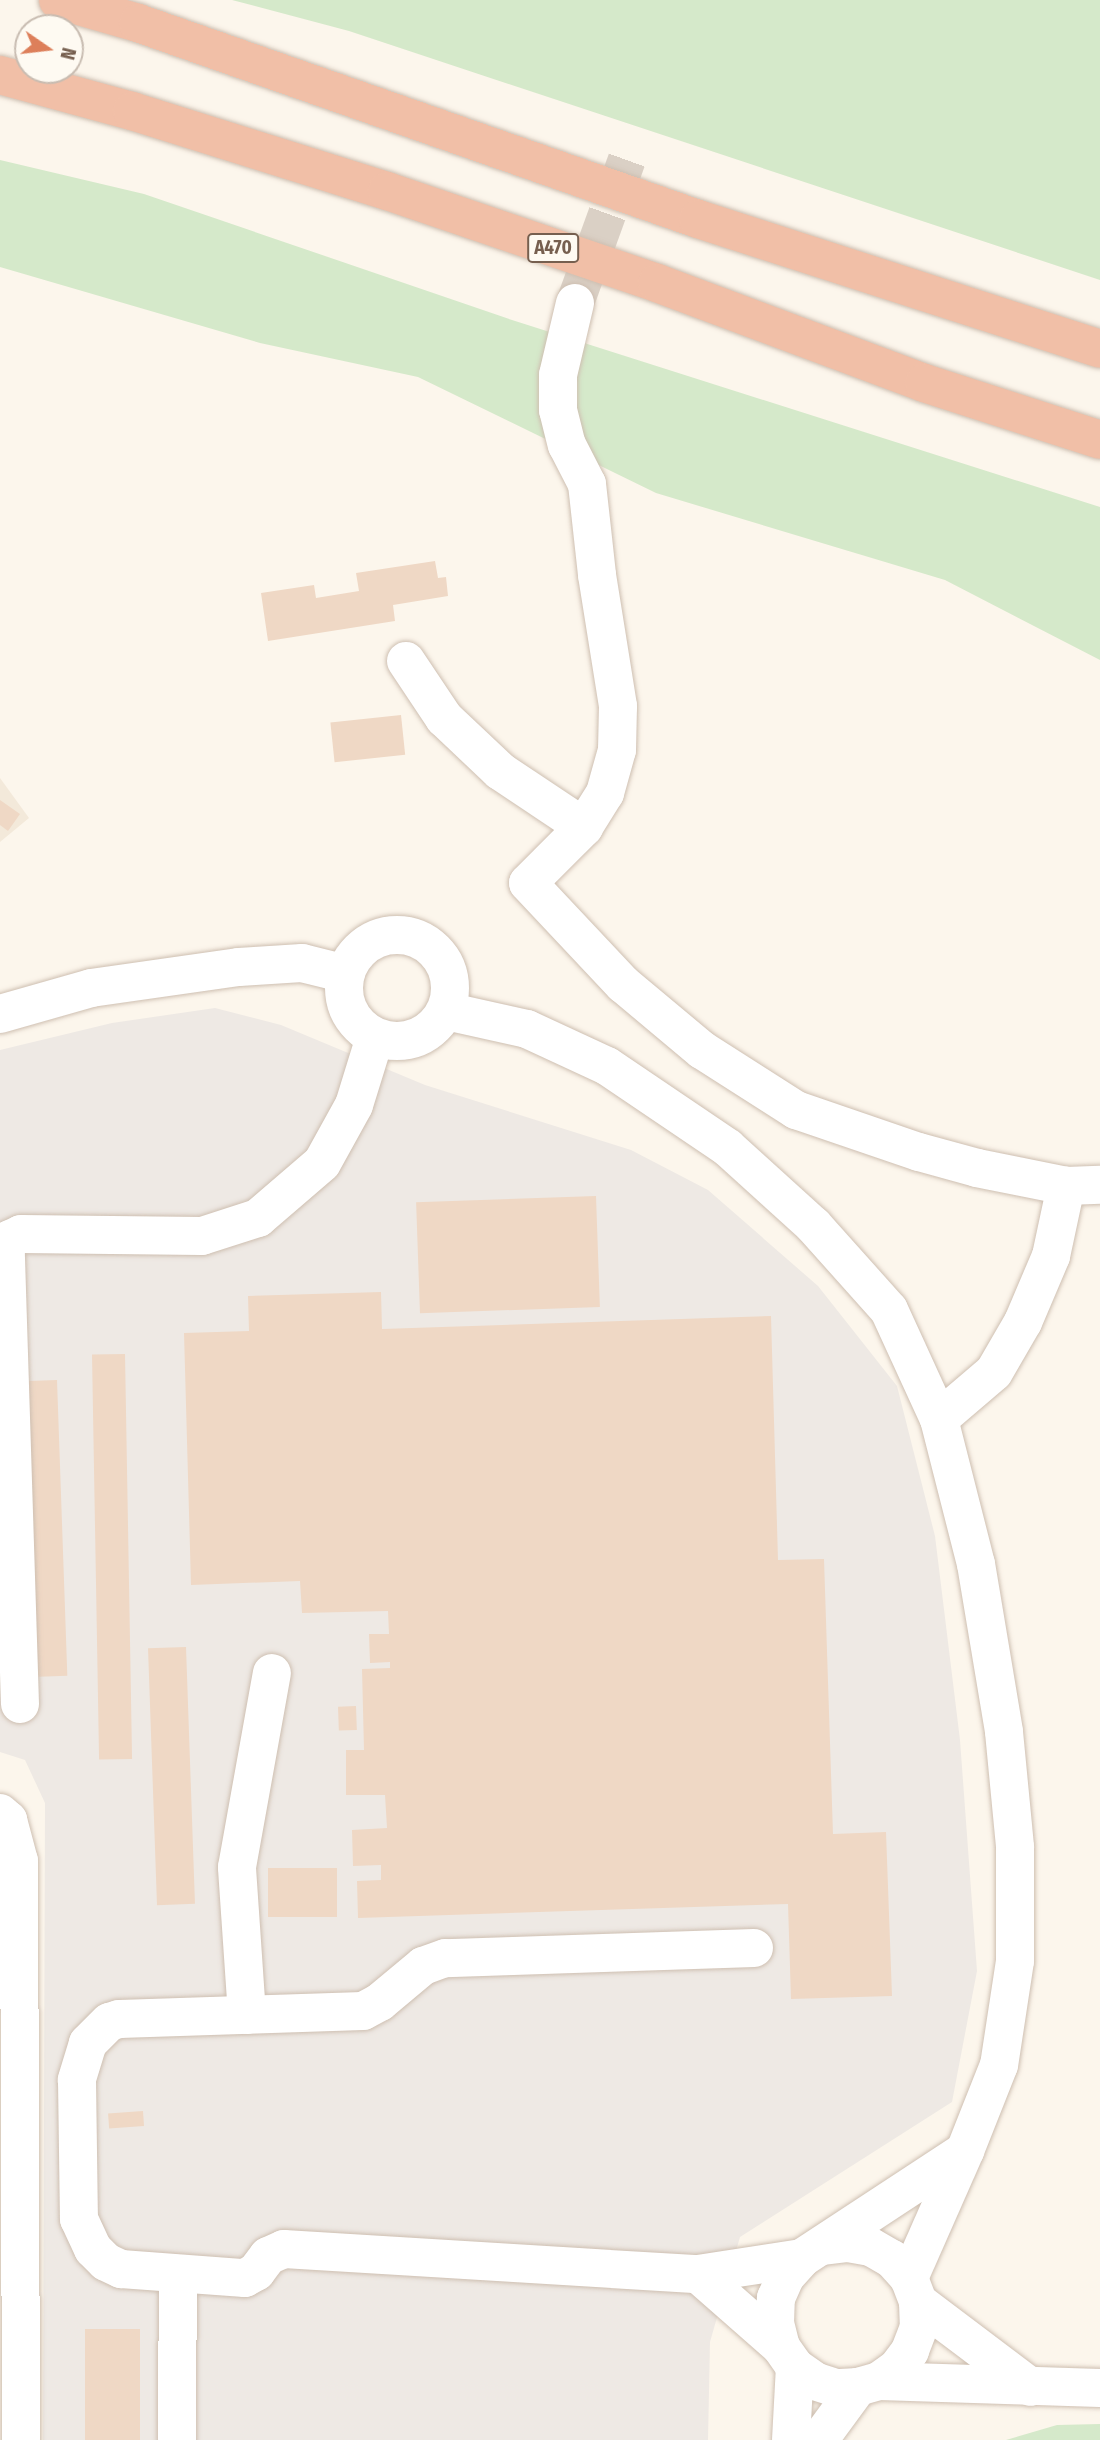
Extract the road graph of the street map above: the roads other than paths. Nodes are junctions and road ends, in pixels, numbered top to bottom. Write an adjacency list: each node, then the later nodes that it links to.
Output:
1 (58, 0): 4 (highway)
2 (0, 75): 5 (highway, A470)
3 (575, 303): 7 (street)
4 (1100, 348)
5 (1100, 440)
6 (406, 661): 7 (street)
7 (584, 827): 12 (street)
8 (346, 974): 9 (street); 10 (street); 11 (street)
9 (446, 1011): 11 (street); 13 (street)
10 (0, 1014)
11 (375, 1037): 15 (street)
12 (1083, 1186): 13 (street)
13 (939, 1419): 19 (street)
14 (272, 1673): 18 (street)
15 (20, 1703)
16 (0, 1813): 28 (street)
17 (754, 1948): 18 (street)
18 (247, 2015): 21 (street)
19 (965, 2151): 20 (street); 23 (street)
20 (813, 2252): 22 (street); 23 (street); 24 (street)
21 (178, 2274): 22 (street); 29 (street)
22 (698, 2274): 24 (street)
23 (914, 2290): 25 (street); 26 (street)
24 (788, 2357): 25 (street); 30 (street)
25 (868, 2384): 26 (street); 31 (street)
26 (1031, 2387): 27 (street)
27 (1100, 2388)
28 (21, 2440)
29 (177, 2440)
30 (791, 2440)
31 (819, 2440)

